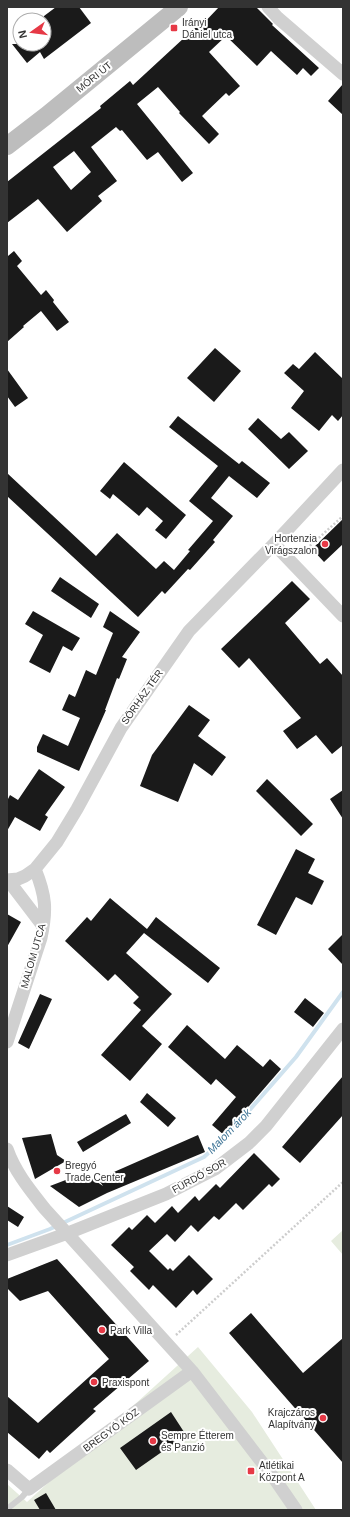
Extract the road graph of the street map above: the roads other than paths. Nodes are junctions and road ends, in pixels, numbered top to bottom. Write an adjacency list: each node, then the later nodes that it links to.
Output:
1 (179, 7): 4 (main road, MÓRI ÚT)
2 (268, 7): 3 (street)
3 (343, 74)
4 (7, 146)
5 (343, 470): 6 (street)
6 (274, 544): 7 (street); 8 (street, SÖRHÁZ TÉR)
7 (343, 616)
8 (35, 869): 9 (street); 10 (street, MALOM UTCA)
9 (8, 880): 10 (street)
10 (43, 926): 12 (street, MALOM UTCA)
11 (343, 1029): 14 (street, FÜRDŐ SOR)
12 (7, 1042)
13 (7, 1149): 14 (street)
14 (68, 1233): 15 (street, FÜRDŐ SOR); 16 (street)
15 (7, 1255)
16 (192, 1371): 18 (street, BREGYÓ KÖZ); 20 (street)
17 (7, 1470): 18 (street)
18 (29, 1489): 19 (lane)
19 (7, 1509)
20 (296, 1510)

